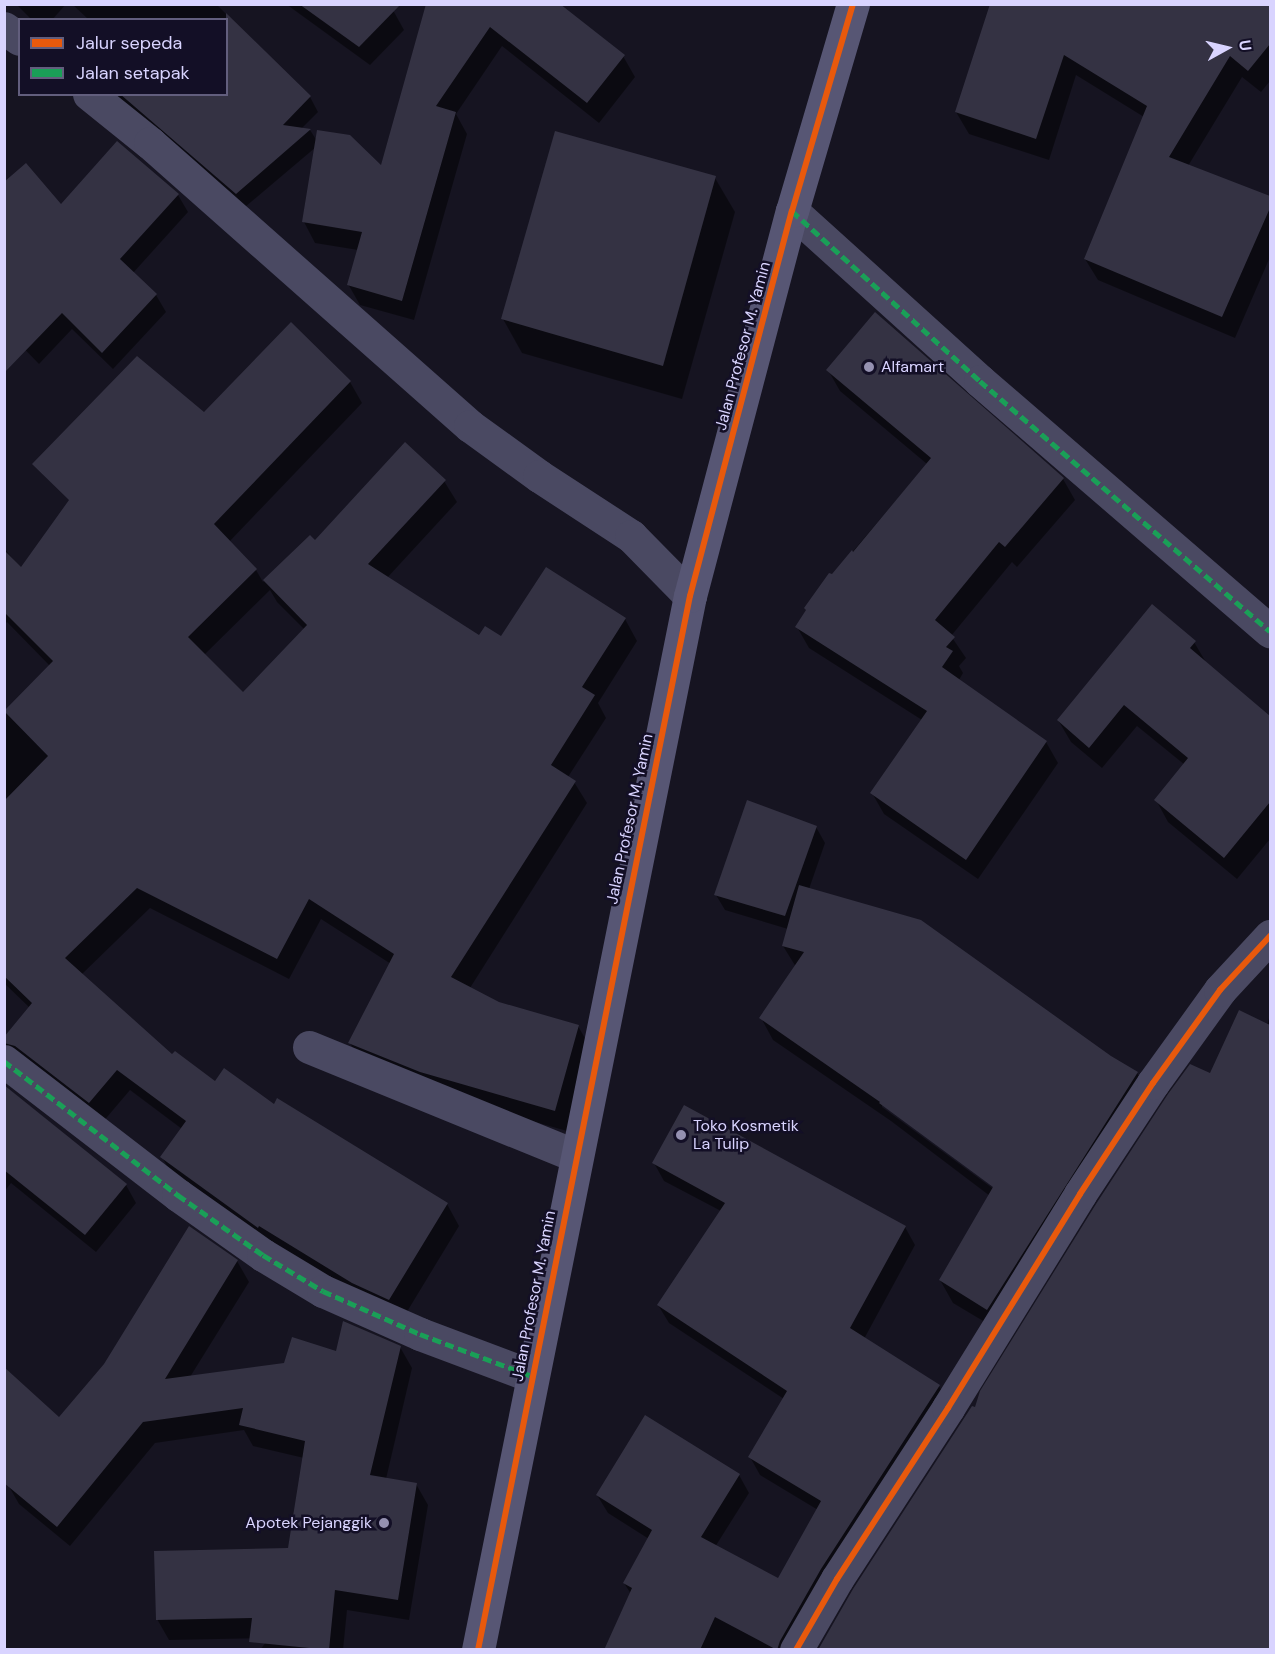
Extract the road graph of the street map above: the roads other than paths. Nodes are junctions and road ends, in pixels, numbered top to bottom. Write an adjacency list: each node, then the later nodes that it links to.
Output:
1 (853, 4): 5 (main road, Jalan Profesor M. Yamin)
2 (4, 28): 3 (street)
3 (18, 38)
4 (91, 96): 6 (street)
5 (792, 212): 6 (main road, Jalan Profesor M. Yamin); 7 (street)
6 (690, 596): 11 (main road, Jalan Profesor M. Yamin)
7 (1270, 631)
8 (1270, 936): 14 (street)
9 (309, 1047): 11 (street)
10 (4, 1061): 12 (street)
11 (576, 1156): 12 (main road, Jalan Profesor M. Yamin)
12 (532, 1376): 13 (main road, Jalan Profesor M. Yamin)
13 (478, 1650)
14 (796, 1650)

